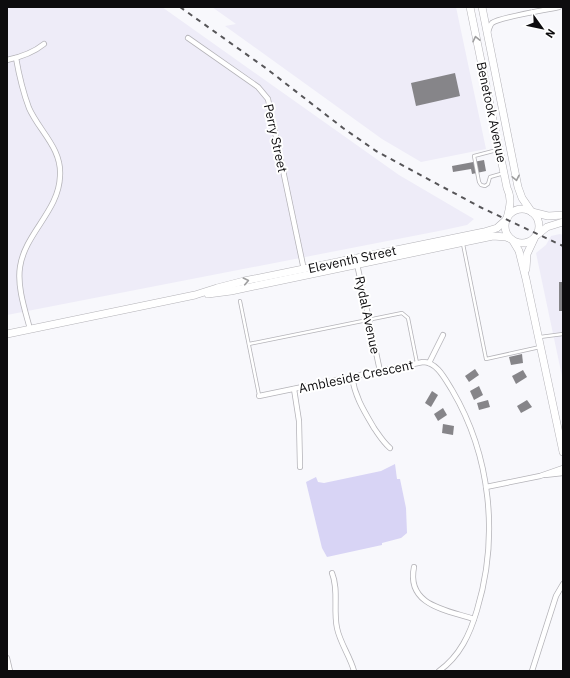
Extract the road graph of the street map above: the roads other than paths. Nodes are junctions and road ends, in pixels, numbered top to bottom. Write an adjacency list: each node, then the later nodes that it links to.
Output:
1 (470, 7): 10 (main road, Benetook Avenue, one-way to 1)
2 (482, 7): 4 (main road, Benetook Avenue)
3 (559, 7): 4 (street)
4 (488, 34): 9 (main road, Benetook Avenue)
5 (188, 38): 21 (street, Perry Street)
6 (44, 44): 7 (street)
7 (16, 58): 8 (street); 25 (street)
8 (7, 60)
9 (507, 126): 10 (main road); 13 (main road, Benetook Avenue, one-way to 13)
10 (495, 128): 11 (main road, Benetook Avenue)
11 (500, 150): 12 (main road, Benetook Avenue); 12 (lane)
12 (504, 173): 15 (main road, Benetook Avenue)
13 (531, 211): 14 (main road); 15 (main road); 17 (main road)
14 (563, 216)
15 (507, 218): 18 (main road, Eleventh Street); 19 (main road)
16 (563, 222): 17 (main road)
17 (536, 236): 19 (main road); 22 (main road)
18 (462, 239): 19 (main road, Eleventh Street); 20 (main road, Eleventh Street); 31 (lane)
19 (512, 240): 22 (main road)
20 (357, 261): 21 (main road, Eleventh Street); 24 (street, Rydal Avenue)
21 (304, 272): 25 (main road, Eleventh Street)
22 (526, 279): 29 (main road)
23 (240, 301): 30 (lane)
24 (369, 319): 30 (lane); 32 (lane); 34 (street, Rydal Avenue)
25 (30, 329): 26 (main road, Eleventh Street)
26 (7, 334)
27 (563, 334): 29 (lane)
28 (443, 335): 33 (street)
29 (539, 337): 31 (main road)
30 (250, 344): 37 (lane)
31 (541, 347): 39 (main road)
32 (417, 363): 33 (street, Ambleside Crescent); 34 (street, Ambleside Crescent)
33 (429, 363): 44 (street, Ambleside Crescent)
34 (380, 371): 35 (street, Ambleside Crescent)
35 (352, 377): 36 (street, Ambleside Crescent); 38 (street)
36 (294, 389): 37 (street, Ambleside Crescent); 40 (street)
37 (259, 396)
38 (390, 448)
39 (563, 452)
40 (300, 467)
41 (563, 468): 43 (street)
42 (563, 473): 43 (street)
43 (540, 476): 44 (street)
44 (486, 487): 48 (street, Ambleside Crescent)
45 (414, 567): 48 (street)
46 (332, 572): 51 (street)
47 (563, 584): 53 (street)
48 (474, 619): 52 (street, Ambleside Crescent)
49 (7, 658): 50 (street)
50 (10, 671)
51 (354, 671)
52 (439, 671)
53 (532, 671)

